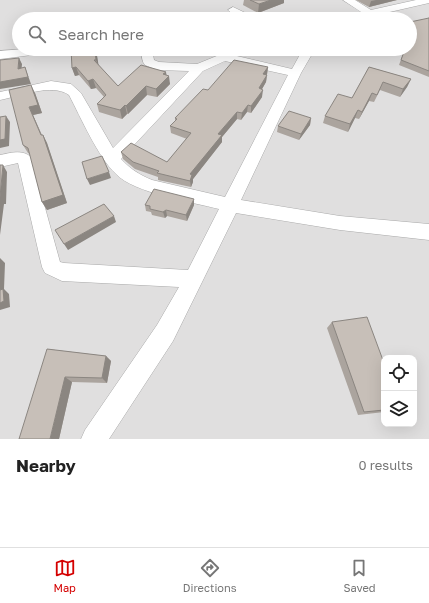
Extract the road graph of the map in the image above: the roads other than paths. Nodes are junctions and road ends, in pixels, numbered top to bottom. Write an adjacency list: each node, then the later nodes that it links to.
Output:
1 (348, 0): 5 (street)
2 (429, 0): 6 (street)
3 (233, 10): 4 (street)
4 (237, 12)
5 (367, 12)
6 (374, 12)
7 (12, 54): 8 (street)
8 (0, 55)
9 (147, 56): 11 (street)
10 (305, 56): 12 (street)
11 (199, 68): 12 (street); 14 (street)
12 (295, 72): 16 (street)
13 (0, 96): 14 (street)
14 (112, 159): 16 (street)
15 (0, 161): 18 (street)
16 (231, 205): 17 (street); 18 (street)
17 (426, 237)
18 (194, 280): 19 (street)
19 (94, 439)

